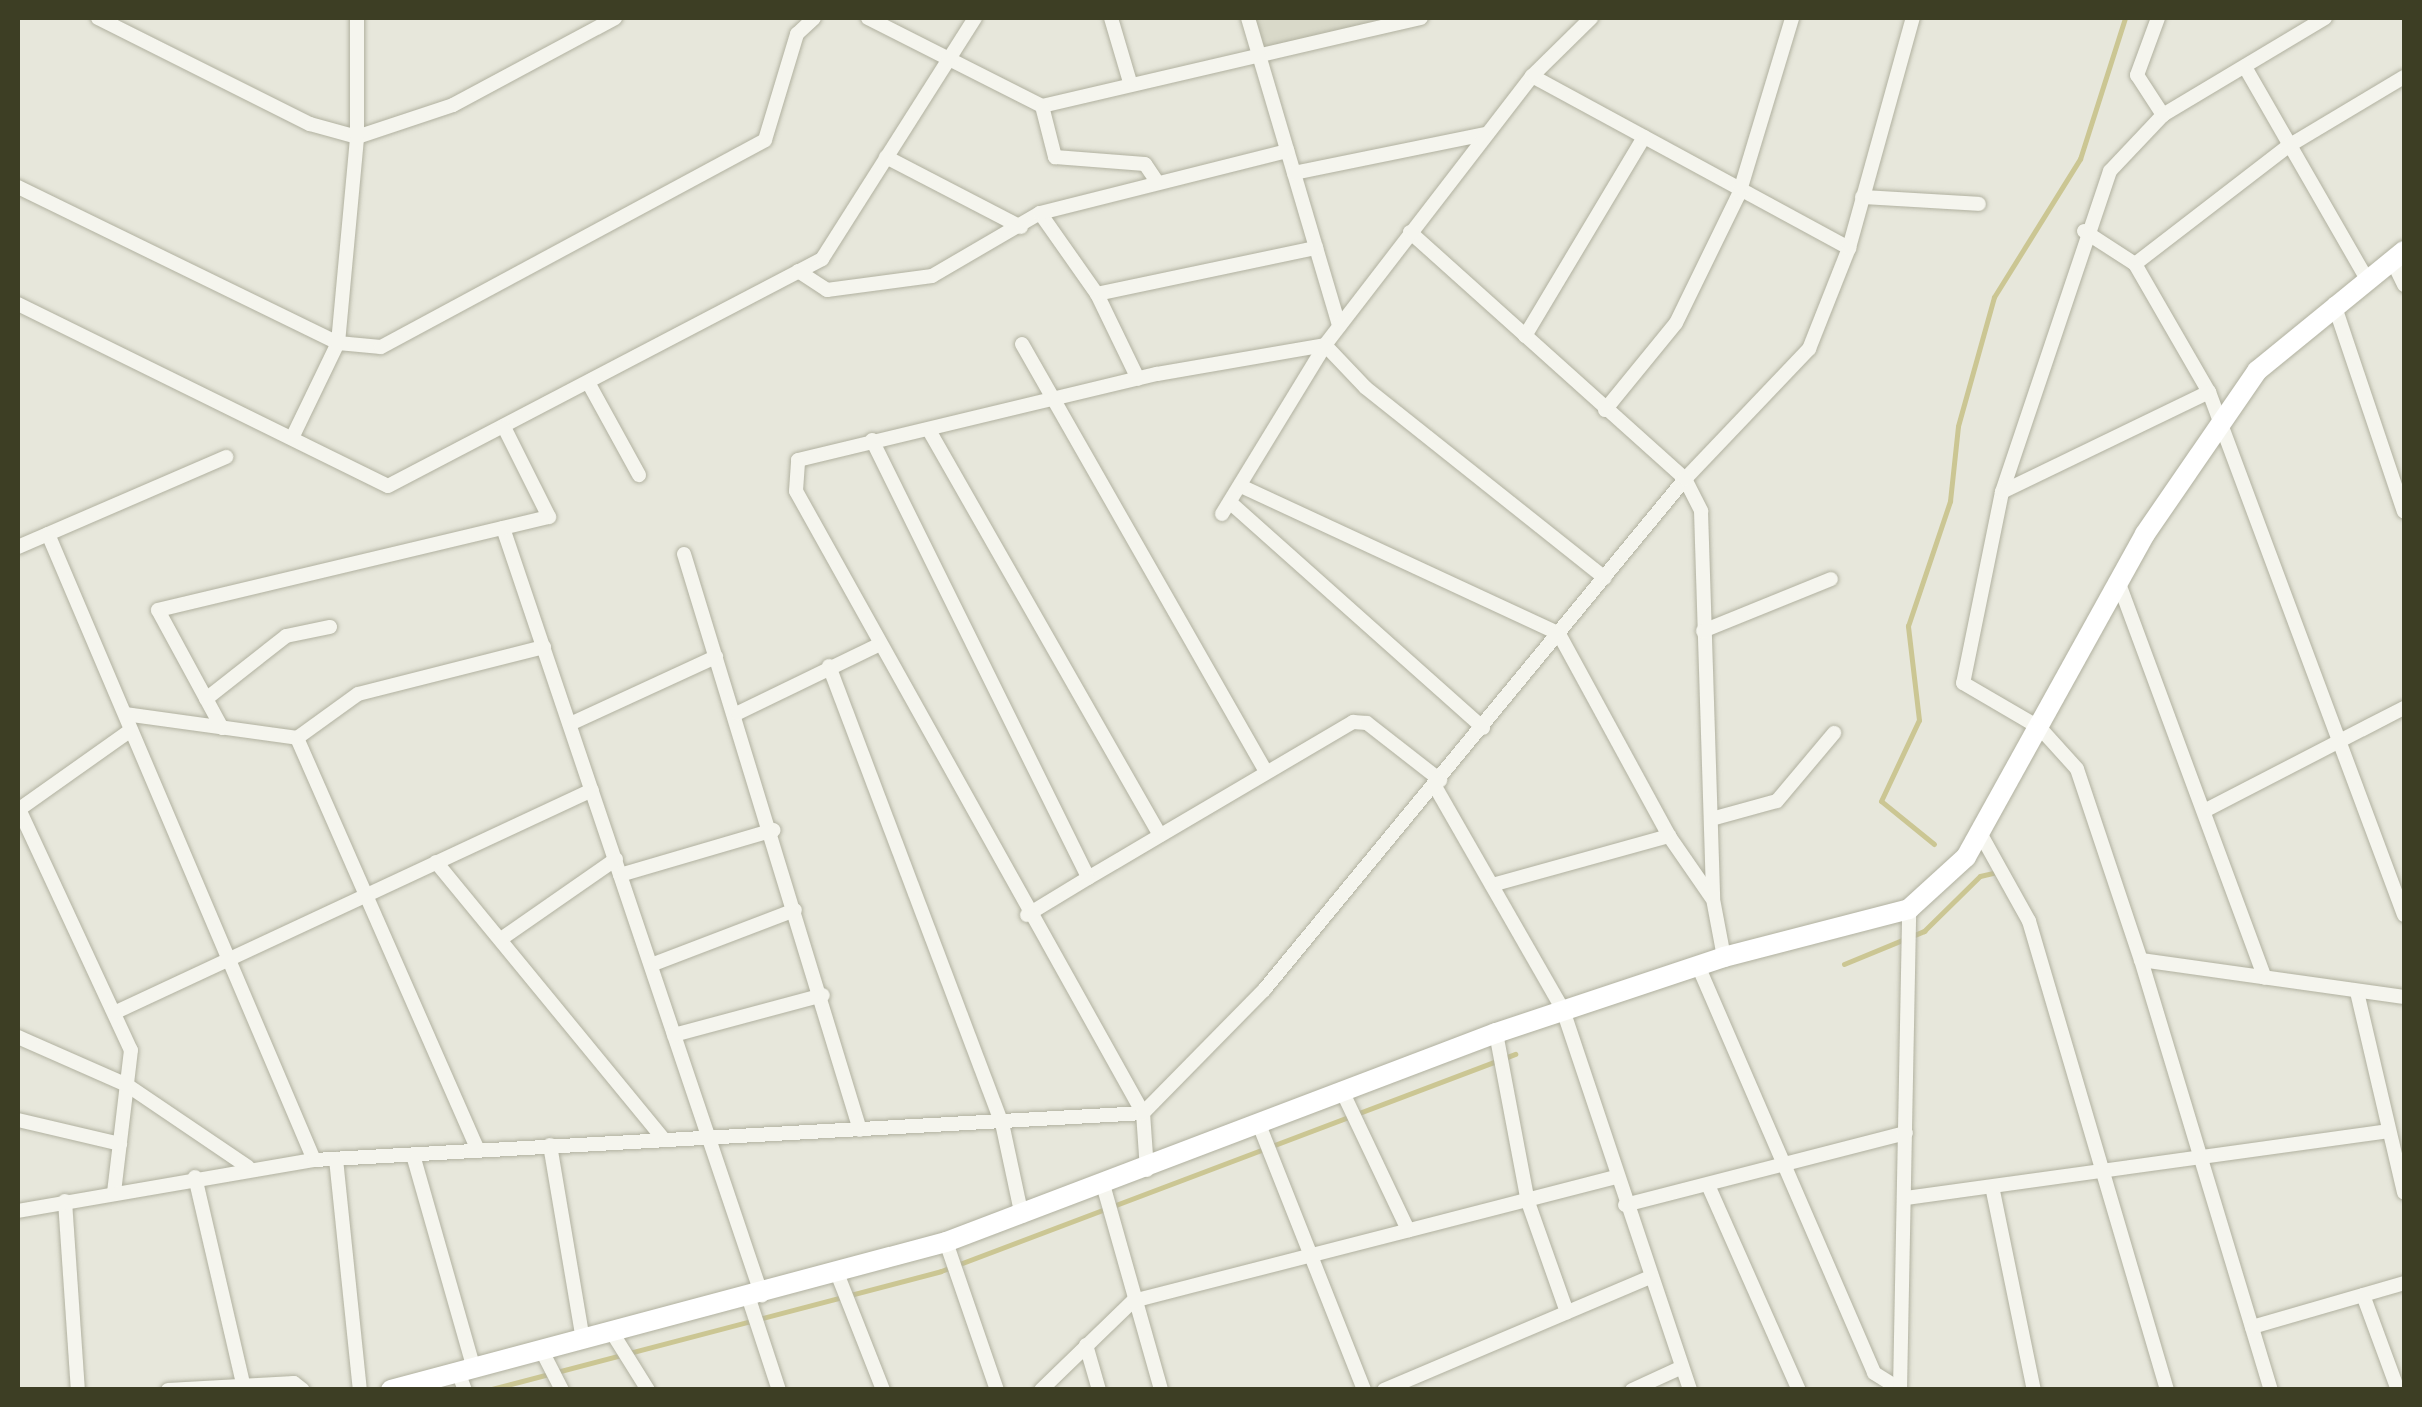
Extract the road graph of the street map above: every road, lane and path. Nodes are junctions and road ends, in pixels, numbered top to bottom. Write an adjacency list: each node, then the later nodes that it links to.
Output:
1 (98, 18): 24 (street)
2 (357, 18): 24 (street)
3 (615, 18): 24 (street)
4 (814, 18): 53 (street)
5 (868, 18): 16 (street)
6 (975, 18): 16 (street)
7 (1111, 18): 20 (street)
8 (1248, 18): 15 (street)
9 (1421, 18): 15 (street)
10 (1591, 18): 18 (street)
11 (1792, 18): 32 (street)
12 (1913, 18): 33 (street)
13 (2158, 18): 22 (street)
14 (2325, 18): 17 (street)
15 (1259, 54): 20 (street); 27 (street)
16 (949, 59): 21 (street); 28 (street)
17 (2246, 67): 22 (street); 26 (street)
18 (1532, 76): 23 (street); 25 (street)
19 (2404, 77): 26 (street)
20 (1130, 82): 21 (street)
21 (1042, 106): 30 (street)
22 (2163, 115): 37 (street)
23 (1485, 134): 29 (street); 38 (street)
24 (357, 137): 53 (street)
25 (1644, 137): 32 (street); 52 (street)
26 (2287, 147): 42 (street); 44 (street)
27 (1287, 151): 29 (street); 30 (street)
28 (886, 157): 36 (street); 43 (street)
29 (1294, 173): 39 (street)
30 (1156, 179): 35 (street)
31 (18, 186): 53 (street)
32 (1739, 194): 40 (street); 60 (street)
33 (1862, 198): 34 (street); 40 (street)
34 (1980, 204)
35 (1040, 213): 36 (street); 46 (street)
36 (1020, 227): 43 (street)
37 (2084, 231): 42 (street); 70 (street)
38 (1410, 232): 51 (street); 52 (street)
39 (1316, 248): 46 (street); 51 (street)
40 (1849, 248): 68 (street)
41 (2398, 256): 44 (main road); 45 (street)
42 (2134, 264): 58 (street)
43 (798, 271): 57 (street)
44 (2367, 280): 48 (main road)
45 (2404, 285)
46 (1097, 294): 56 (street)
47 (18, 304): 49 (street)
48 (2334, 304): 63 (main road); 71 (street)
49 (33, 312): 50 (street); 64 (street)
50 (18, 324)
51 (1339, 326): 55 (street)
52 (1524, 336): 60 (street)
53 (338, 343): 64 (street)
54 (1022, 344): 59 (street)
55 (1324, 344): 56 (street); 69 (street); 76 (street)
56 (1138, 379): 59 (street)
57 (589, 384): 61 (street); 67 (street)
58 (2210, 392): 63 (street); 70 (street)
59 (1053, 401): 62 (street); 98 (street)
60 (1605, 410): 68 (street)
61 (504, 427): 64 (street); 72 (street)
62 (930, 432): 65 (street); 106 (street)
63 (2218, 432): 78 (main road); 97 (street)
64 (292, 438)
65 (872, 440): 82 (street); 110 (street)
66 (226, 456): 73 (street)
67 (639, 475)
68 (1685, 479): 76 (street); 80 (street)
69 (1243, 486): 81 (street); 92 (street)
70 (2002, 492): 93 (street)
71 (2404, 512)
72 (503, 528): 83 (street); 86 (street)
73 (48, 534): 74 (street); 89 (street)
74 (19, 544)
75 (684, 554): 84 (street)
76 (1605, 578): 81 (street)
77 (1831, 579): 80 (street)
78 (2118, 581): 93 (main road); 102 (street)
79 (330, 627): 86 (street)
80 (1703, 631): 103 (street)
81 (1559, 634): 92 (street); 107 (street)
82 (880, 644): 85 (street); 117 (street)
83 (544, 646): 90 (street); 96 (street)
84 (716, 658): 88 (street); 90 (street)
85 (830, 666): 88 (street); 137 (street)
86 (206, 699): 91 (street)
87 (2404, 708): 97 (street)
88 (738, 713): 104 (street)
89 (125, 714): 91 (street); 94 (street)
90 (570, 724): 100 (street)
91 (222, 728): 96 (street)
92 (1483, 728): 99 (street)
93 (2040, 728): 105 (main road); 121 (street)
94 (131, 730): 101 (street); 120 (street)
95 (1834, 733): 103 (street)
96 (297, 738): 112 (street)
97 (2339, 738): 102 (street); 116 (street)
98 (1266, 772): 99 (street); 106 (street)
99 (1438, 784): 111 (street); 135 (street)
100 (592, 790): 108 (street); 109 (street)
101 (18, 809): 129 (street)
102 (2208, 809): 124 (street)
103 (1715, 818): 113 (street)
104 (774, 830): 109 (street); 115 (street)
105 (1980, 833): 114 (main road); 153 (street)
106 (1160, 835): 110 (street)
107 (1669, 836): 111 (street); 113 (street)
108 (436, 862): 112 (street); 118 (street)
109 (618, 867): 118 (street); 122 (street)
110 (1088, 878): 117 (street)
111 (1492, 885): 128 (street)
112 (366, 895): 120 (street); 146 (street)
113 (1713, 899): 119 (street)
114 (1908, 909): 119 (main road); 141 (street)
115 (795, 910): 122 (street); 126 (street)
116 (2404, 915)
117 (1027, 916): 135 (street)
118 (501, 939): 143 (street)
119 (1724, 956): 123 (main road)
120 (228, 959): 129 (street); 149 (street)
121 (2142, 960): 124 (street); 150 (street)
122 (651, 966): 131 (street)
123 (1699, 968): 128 (main road); 152 (street)
124 (2266, 978): 125 (street)
125 (2358, 992): 127 (street); 140 (street)
126 (823, 996): 131 (street); 139 (street)
127 (2404, 997)
128 (1563, 1010): 130 (main road); 156 (street)
129 (116, 1012): 133 (street)
130 (1496, 1033): 134 (main road); 164 (street)
131 (674, 1035): 142 (street)
132 (18, 1037): 133 (street)
133 (127, 1085): 144 (street); 151 (street)
134 (1342, 1093): 138 (main road); 168 (street)
135 (1143, 1113): 137 (street); 154 (street)
136 (18, 1120): 144 (street)
137 (1002, 1124): 139 (street); 167 (street)
138 (1260, 1127): 154 (main road); 170 (street)
139 (860, 1130): 142 (street)
140 (2386, 1131): 150 (street); 161 (street)
141 (1906, 1134): 152 (street); 162 (street)
142 (708, 1136): 143 (street); 175 (street)
143 (663, 1138): 145 (street)
144 (120, 1144): 160 (street)
145 (550, 1145): 146 (street); 180 (street)
146 (477, 1149): 147 (street)
147 (413, 1155): 148 (street); 184 (street)
148 (336, 1159): 149 (street); 190 (street)
149 (314, 1160): 151 (street)
150 (2200, 1161): 153 (street); 178 (street)
151 (248, 1167): 155 (street)
152 (1782, 1168): 157 (street); 186 (street)
153 (2102, 1170): 159 (street); 206 (street)
154 (1147, 1171): 158 (main road)
155 (195, 1177): 160 (street); 185 (street)
156 (1615, 1177): 164 (street); 165 (street)
157 (1708, 1184): 165 (street); 204 (street)
158 (1104, 1188): 167 (main road); 176 (street)
159 (1993, 1191): 162 (street); 205 (street)
160 (114, 1192): 163 (street)
161 (2404, 1193)
162 (1906, 1198): 186 (street)
163 (66, 1201): 166 (street); 187 (street)
164 (1528, 1202): 168 (street); 177 (street)
165 (1625, 1205): 172 (street)
166 (18, 1211)
167 (1022, 1216): 169 (main road)
168 (1408, 1230): 170 (street)
169 (946, 1242): 171 (main road); 196 (street)
170 (1311, 1256): 176 (street); 200 (street)
171 (837, 1273): 175 (main road); 195 (street)
172 (1650, 1276): 177 (street); 183 (street)
173 (2404, 1283): 174 (street)
174 (2364, 1295): 178 (street); 208 (street)
175 (756, 1297): 179 (main road); 194 (street)
176 (1133, 1301): 181 (street); 199 (street)
177 (1566, 1312): 201 (street)
178 (2252, 1327): 207 (street)
179 (613, 1334): 180 (main road); 193 (street)
180 (582, 1341): 182 (main road)
181 (1086, 1345): 197 (street); 198 (street)
182 (542, 1351): 184 (main road); 192 (street)
183 (1682, 1366): 202 (street); 203 (street)
184 (466, 1377): 191 (main road)
185 (243, 1383): 188 (street); 189 (street)
186 (1900, 1389)
187 (78, 1390)
188 (168, 1390)
189 (303, 1390)
190 (360, 1390)
191 (391, 1390)
192 (562, 1390)
193 (648, 1390)
194 (780, 1390)
195 (883, 1390)
196 (997, 1390)
197 (1040, 1390)
198 (1100, 1390)
199 (1161, 1390)
200 (1364, 1390)
201 (1384, 1390)
202 (1632, 1390)
203 (1690, 1390)
204 (1799, 1390)
205 (2034, 1390)
206 (2167, 1390)
207 (2271, 1390)
208 (2398, 1390)

